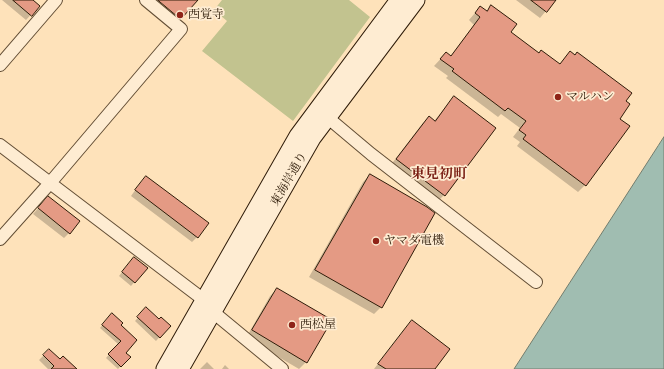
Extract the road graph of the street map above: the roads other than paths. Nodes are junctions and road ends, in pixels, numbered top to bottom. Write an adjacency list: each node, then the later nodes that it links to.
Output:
1 (56, 0): 5 (street)
2 (146, 0): 8 (street)
3 (399, 0): 11 (street, 東海岸通り)
4 (416, 0): 6 (street, 東海岸通り)
5 (0, 64)
6 (327, 117): 10 (street); 11 (street, 東海岸通り)
7 (0, 145): 8 (street)
8 (50, 183): 9 (street); 11 (street)
9 (0, 239)
10 (536, 282)
11 (209, 306): 12 (street, 東海岸通り); 13 (street, 東海岸通り); 14 (street)
12 (165, 369)
13 (180, 369)
14 (282, 369)

